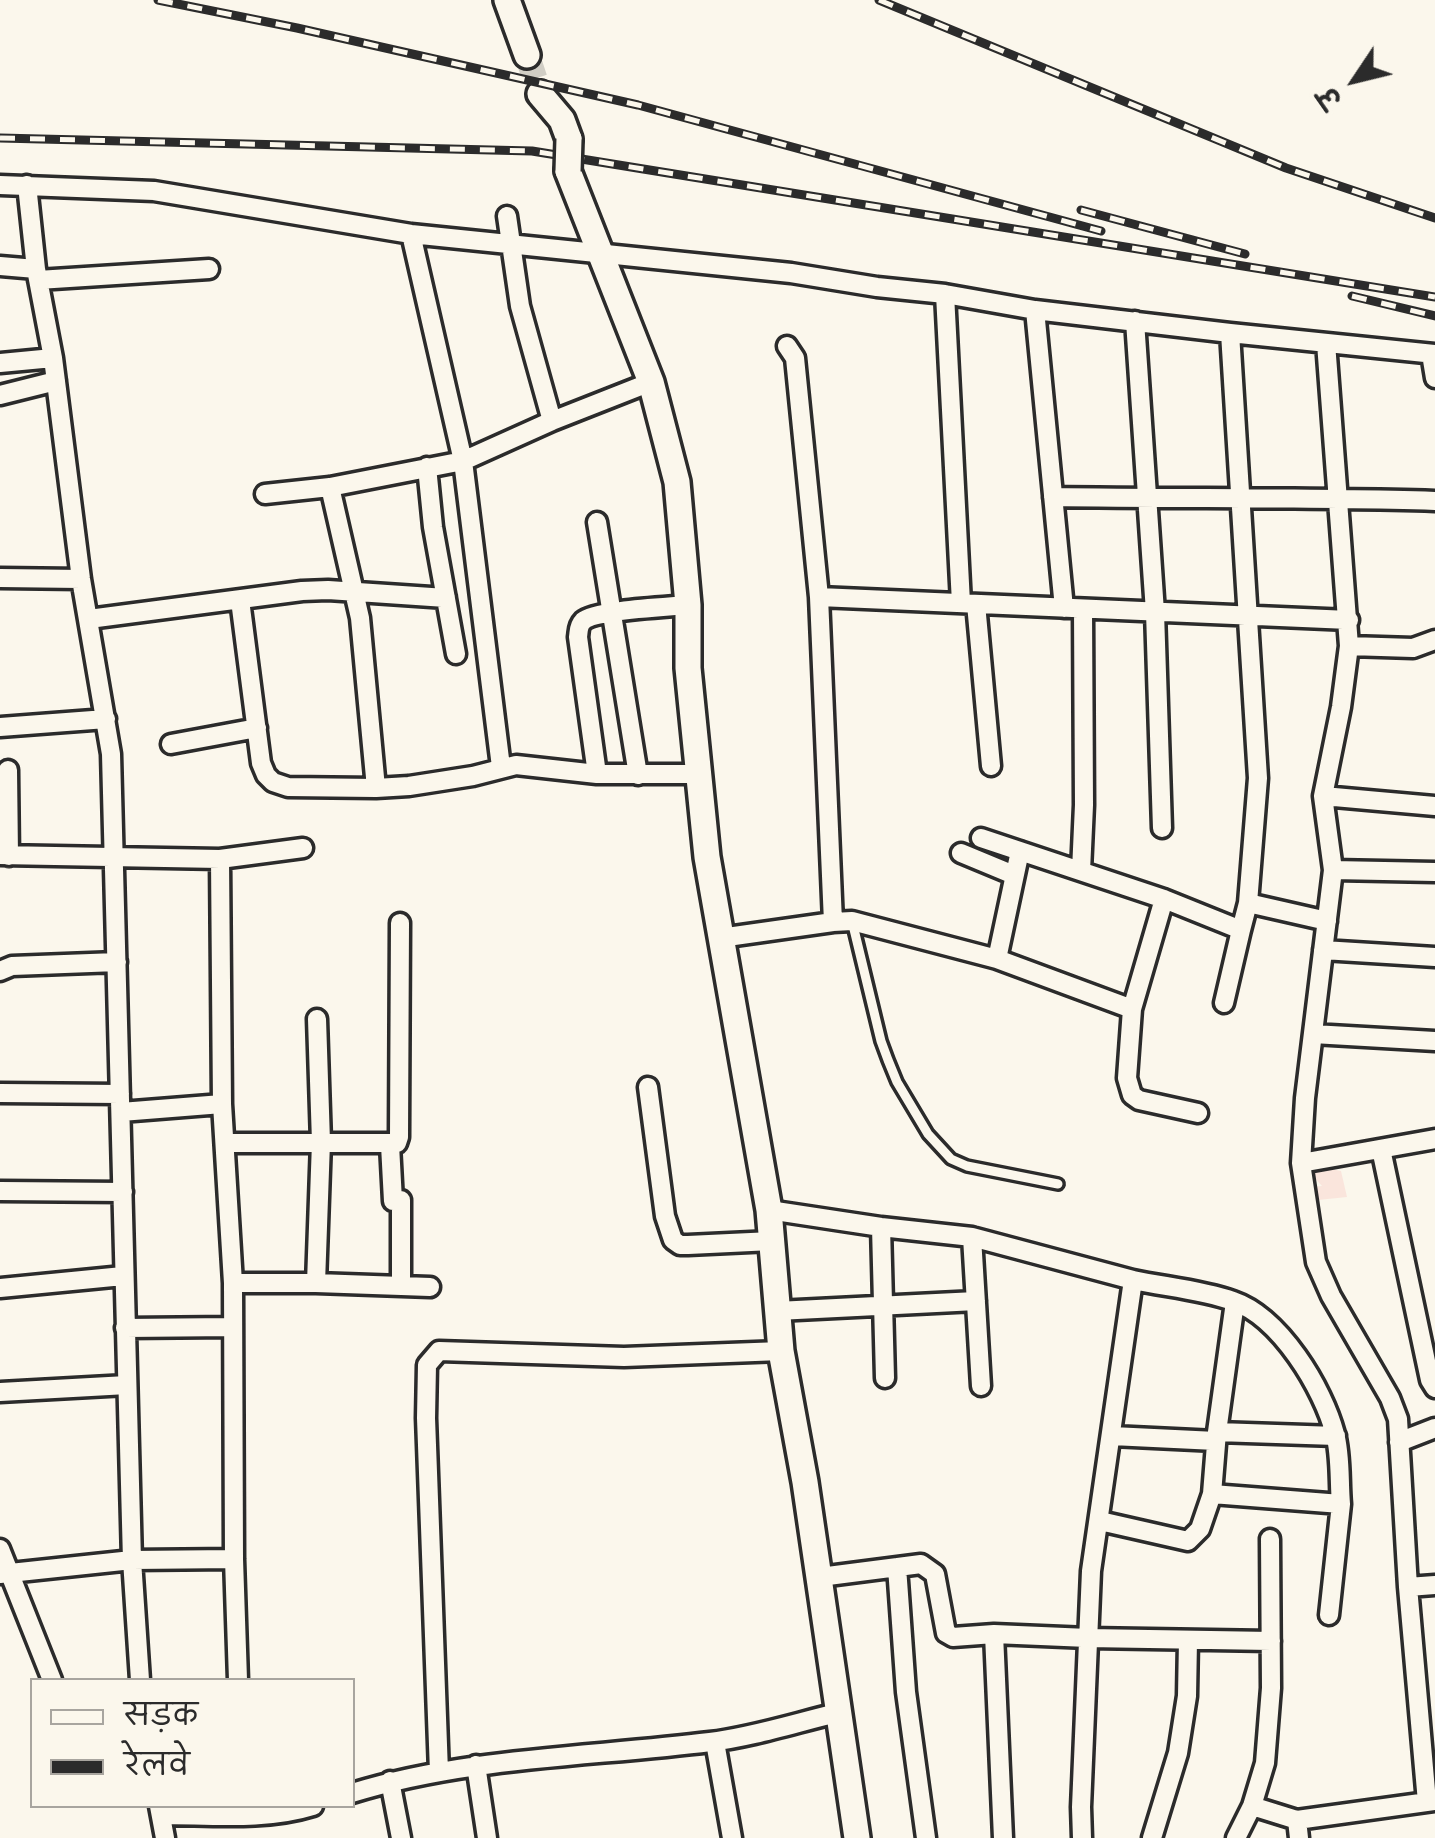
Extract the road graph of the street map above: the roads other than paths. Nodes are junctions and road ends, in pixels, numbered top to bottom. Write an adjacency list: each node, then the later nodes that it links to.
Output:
1 (507, 0): 2 (street)
2 (526, 55)
3 (540, 94): 9 (street, bridge)
4 (0, 185): 5 (street)
5 (27, 186): 7 (street); 12 (street)
6 (507, 216): 8 (street)
7 (411, 234): 8 (street); 27 (street)
8 (511, 245): 9 (street); 26 (street)
9 (600, 252): 13 (street); 24 (street)
10 (0, 266): 12 (street)
11 (209, 269): 12 (street)
12 (37, 275): 20 (street)
13 (944, 294): 14 (street); 43 (street)
14 (1035, 310): 15 (street); 31 (street)
15 (1135, 321): 16 (street); 32 (street)
16 (1230, 334): 17 (street); 34 (street)
17 (1326, 344): 19 (street); 33 (street)
18 (787, 346): 40 (street)
19 (1433, 354): 22 (street)
20 (53, 358): 21 (street); 23 (street)
21 (0, 363)
22 (1435, 378)
23 (56, 380): 25 (street); 38 (street)
24 (651, 382): 26 (street); 44 (street)
25 (0, 395)
26 (552, 422): 27 (street)
27 (463, 461): 28 (street); 59 (street)
28 (427, 467): 29 (street); 41 (street)
29 (330, 487): 30 (street); 39 (street)
30 (265, 494)
31 (1053, 497): 32 (street); 45 (street)
32 (1148, 498): 34 (street); 47 (street)
33 (1339, 498): 34 (street); 35 (street); 50 (street)
34 (1241, 500): 48 (street)
35 (1435, 501)
36 (597, 522): 46 (street)
37 (0, 578): 38 (street)
38 (82, 579): 49 (street)
39 (354, 593): 41 (street); 42 (street); 64 (street)
40 (819, 597): 43 (street); 82 (street)
41 (446, 598): 53 (street)
42 (240, 600): 49 (street); 56 (street)
43 (969, 603): 45 (street); 58 (street)
44 (688, 605): 46 (street); 62 (street)
45 (1074, 608): 47 (street); 76 (street)
46 (611, 612): 61 (street); 63 (street)
47 (1156, 612): 48 (street); 67 (street)
48 (1248, 616): 50 (street); 80 (street)
49 (88, 619): 54 (street)
50 (1349, 620): 52 (street)
51 (1435, 640): 52 (street)
52 (1349, 646): 65 (street)
53 (456, 654)
54 (106, 719): 55 (street); 73 (street)
55 (0, 727)
56 (257, 728): 57 (street); 64 (street)
57 (171, 744)
58 (991, 766)
59 (501, 767): 61 (street); 64 (street)
60 (8, 770): 72 (street)
61 (596, 774): 63 (street)
62 (699, 774): 63 (street); 85 (street)
63 (638, 775)
64 (376, 788)
65 (1323, 796): 66 (street); 75 (street)
66 (1435, 806)
67 (1162, 828)
68 (981, 838): 70 (street)
69 (303, 848): 74 (street)
70 (1020, 850): 76 (street); 78 (street)
71 (961, 853): 78 (street)
72 (5, 855): 73 (street)
73 (112, 858): 74 (street); 89 (street)
74 (220, 859): 99 (street)
75 (1332, 870): 77 (street); 81 (street)
76 (1081, 871): 79 (street)
77 (1435, 872)
78 (1014, 875): 88 (street)
79 (1164, 899): 84 (street); 92 (street)
80 (1248, 902): 81 (street); 84 (street)
81 (1326, 920): 86 (street)
82 (842, 921): 85 (street); 88 (street); 107 (lane)
83 (400, 923): 104 (street)
84 (1241, 930): 91 (street)
85 (720, 938): 110 (street)
86 (1323, 950): 87 (street); 94 (street)
87 (1435, 957)
88 (997, 959): 92 (street)
89 (117, 962): 90 (street); 98 (street)
90 (0, 970)
91 (1224, 1003)
92 (1132, 1009): 100 (street)
93 (317, 1019): 102 (street)
94 (1313, 1034): 95 (street); 106 (street)
95 (1435, 1041)
96 (648, 1087): 113 (street)
97 (0, 1093): 98 (street)
98 (120, 1103): 99 (street); 109 (street)
99 (222, 1104): 103 (street)
100 (1198, 1113)
101 (1435, 1138): 105 (street)
102 (320, 1142): 103 (street); 104 (street); 117 (street)
103 (226, 1143): 116 (street)
104 (390, 1145): 118 (street)
105 (1380, 1148): 106 (street); 127 (street)
106 (1301, 1163): 138 (street)
107 (1058, 1184)
108 (0, 1191): 109 (street)
109 (122, 1192): 114 (street)
110 (769, 1210): 111 (street); 113 (street)
111 (881, 1227): 112 (street); 123 (street)
112 (972, 1237): 115 (street); 121 (street)
113 (772, 1241): 124 (street)
114 (124, 1276): 120 (street); 126 (street)
115 (1134, 1280): 122 (street); 135 (street)
116 (233, 1283): 117 (street); 125 (street)
117 (316, 1283): 118 (street)
118 (401, 1286): 119 (street)
119 (430, 1287)
120 (0, 1288)
121 (976, 1301): 123 (street); 131 (street)
122 (1235, 1302): 136 (street); 137 (street)
123 (884, 1304): 124 (street); 129 (street)
124 (777, 1311): 128 (street)
125 (233, 1327): 126 (street); 144 (street)
126 (126, 1328): 130 (street)
127 (1427, 1331): 132 (street)
128 (781, 1350): 148 (street); 162 (street)
129 (885, 1378)
130 (127, 1384): 133 (street); 145 (street)
131 (982, 1386)
132 (1435, 1388)
133 (0, 1392)
134 (1435, 1428): 138 (street)
135 (1112, 1436): 136 (street); 141 (street)
136 (1217, 1436): 137 (street); 139 (street)
137 (1336, 1436): 140 (street)
138 (1399, 1442): 150 (street)
139 (1212, 1494): 140 (street); 141 (street)
140 (1341, 1504): 151 (street)
141 (1100, 1520): 153 (street)
142 (1270, 1539): 155 (street)
143 (0, 1550): 147 (street)
144 (234, 1559): 145 (street); 158 (street)
145 (132, 1560): 147 (street); 157 (street)
146 (898, 1567): 148 (street); 152 (street); 176 (street)
147 (5, 1573): 156 (street)
148 (820, 1578): 159 (street)
149 (1435, 1585): 150 (street)
150 (1408, 1587): 165 (street)
151 (1329, 1615)
152 (994, 1634): 153 (street); 177 (street)
153 (1088, 1638): 154 (street); 178 (street)
154 (1188, 1640): 155 (street); 179 (street)
155 (1271, 1641): 166 (street)
156 (51, 1678)
157 (140, 1678)
158 (238, 1678)
159 (837, 1713): 160 (street); 175 (street)
160 (715, 1742): 161 (street); 174 (street)
161 (476, 1765): 162 (street); 173 (street)
162 (439, 1772): 163 (street)
163 (390, 1781): 164 (street); 172 (street)
164 (355, 1792)
165 (1431, 1801): 170 (street)
166 (1252, 1806): 170 (street); 180 (street)
167 (306, 1808): 169 (street)
168 (160, 1810): 169 (street); 171 (street)
169 (242, 1810)
170 (1298, 1829)
171 (165, 1838)
172 (402, 1838)
173 (487, 1838)
174 (732, 1838)
175 (857, 1838)
176 (926, 1838)
177 (1002, 1838)
178 (1082, 1838)
179 (1152, 1838)
180 (1236, 1838)

